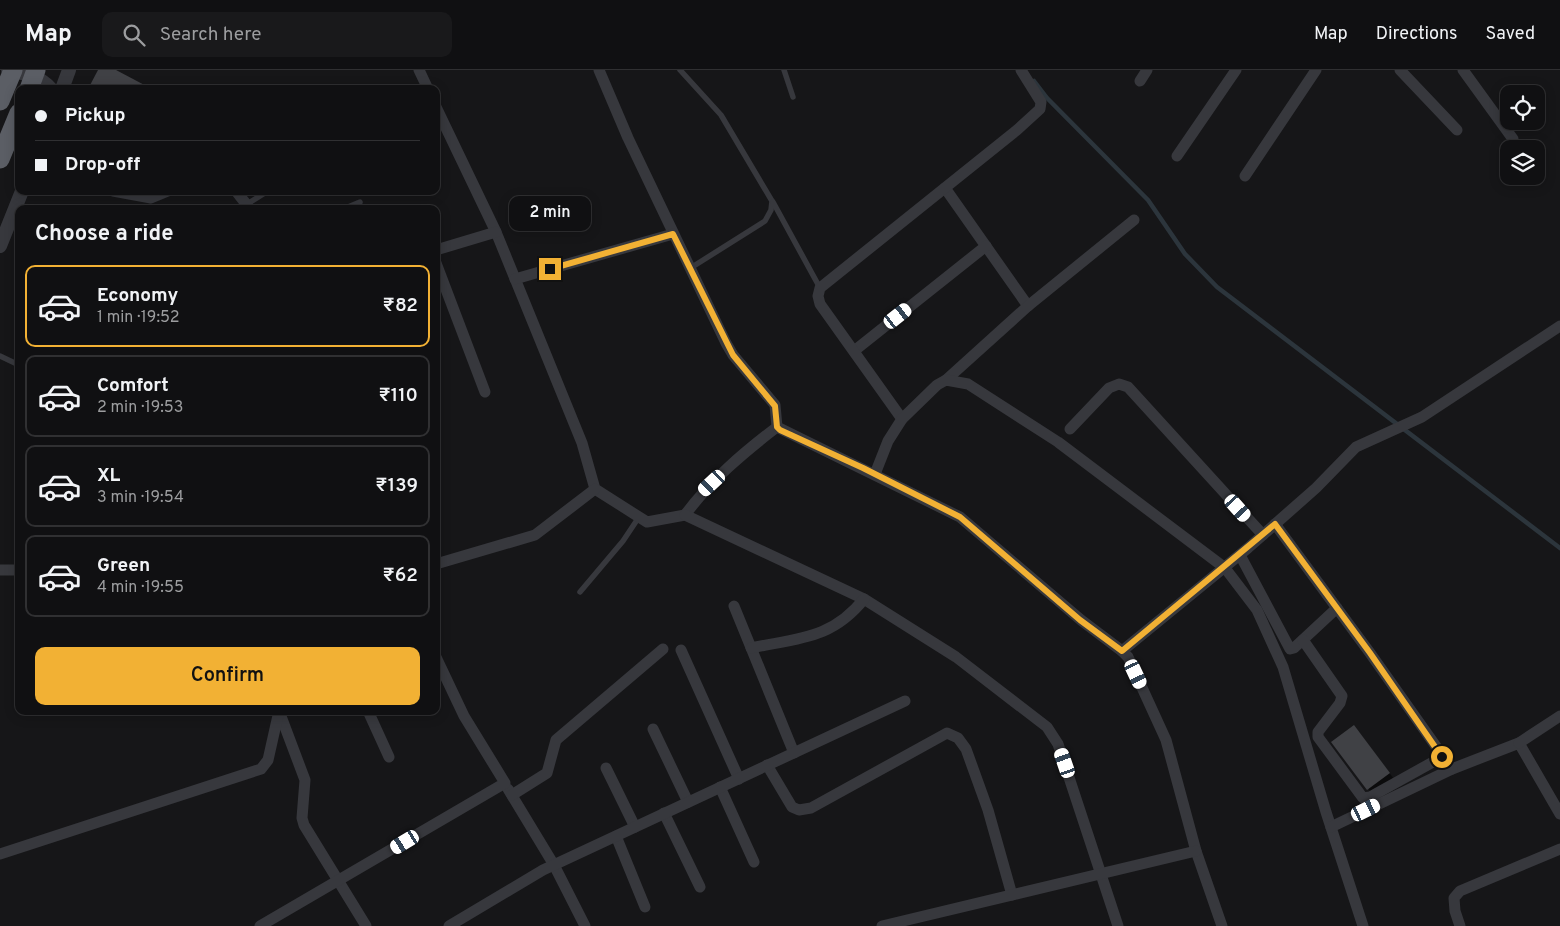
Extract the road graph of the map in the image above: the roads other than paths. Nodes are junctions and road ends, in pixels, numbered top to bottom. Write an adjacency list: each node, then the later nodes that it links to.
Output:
1 (8, 70): 17 (street)
2 (13, 70): 21 (highway, bridge)
3 (36, 70): 16 (highway, bridge)
4 (69, 70): 18 (street)
5 (419, 70): 19 (street)
6 (600, 70): 42 (street)
7 (680, 70): 34 (lane)
8 (784, 70): 20 (lane)
9 (1021, 70): 29 (street)
10 (1147, 70): 15 (street)
11 (1236, 70): 26 (street)
12 (1316, 70): 28 (street)
13 (1400, 70): 24 (street)
14 (1462, 70): 25 (street)
15 (1140, 81)
16 (30, 85)
17 (48, 85)
18 (63, 85)
19 (426, 85)
20 (793, 97)
21 (0, 101)
22 (440, 114): 41 (street)
23 (15, 123): 27 (highway)
24 (1457, 130)
25 (1513, 140)
26 (1177, 156)
27 (0, 159)
28 (1245, 176)
29 (945, 188): 44 (street); 49 (street)
30 (135, 195): 31 (street)
31 (158, 195)
32 (239, 195): 36 (street)
33 (263, 195): 37 (lane)
34 (772, 201): 46 (lane); 49 (lane)
35 (360, 202): 38 (lane)
36 (248, 205)
37 (250, 205)
38 (353, 205)
39 (15, 208): 43 (street)
40 (1134, 220): 50 (street)
41 (496, 232): 45 (street); 48 (street)
42 (673, 234): 46 (street); 48 (street)
43 (0, 246)
44 (986, 246): 50 (street); 52 (street)
45 (440, 249)
46 (690, 270): 58 (street)
47 (440, 274): 56 (street)
48 (515, 279): 61 (street)
49 (820, 288): 52 (street)
50 (1028, 306): 55 (street)
51 (1560, 326): 64 (street)
52 (854, 351): 57 (street)
53 (0, 356): 54 (lane)
54 (15, 363)
55 (946, 380): 57 (street); 68 (street)
56 (485, 392)
57 (902, 419): 60 (street)
58 (777, 427): 60 (street); 62 (street)
59 (1070, 429): 65 (street)
60 (874, 474): 79 (street)
61 (595, 489): 63 (street); 67 (street)
62 (685, 515): 63 (street); 72 (street)
63 (639, 517): 71 (lane)
64 (1275, 524): 65 (street); 74 (street)
65 (1263, 535): 66 (street)
66 (1240, 555): 68 (street); 75 (street)
67 (440, 563)
68 (1224, 568): 79 (street); 102 (street)
69 (0, 570): 70 (street)
70 (15, 570)
71 (580, 592)
72 (864, 599): 76 (street); 109 (street)
73 (734, 606): 76 (street)
74 (1337, 608): 75 (street); 90 (street)
75 (1303, 640): 90 (street)
76 (751, 648): 88 (street)
77 (663, 649): 97 (street)
78 (681, 650): 94 (street)
79 (1122, 651): 105 (street)
80 (440, 665): 95 (street)
81 (905, 701): 88 (street)
82 (278, 715): 106 (street)
83 (281, 715): 110 (street)
84 (370, 715): 89 (street)
85 (1560, 716): 87 (street)
86 (653, 729): 98 (street)
87 (1519, 744): 93 (street); 100 (street)
88 (794, 753): 91 (street)
89 (388, 757)
90 (1442, 757): 93 (street)
91 (768, 765): 94 (street); 112 (street)
92 (606, 768): 101 (street)
93 (1452, 770): 102 (street)
94 (739, 779): 96 (street)
95 (505, 784): 97 (street); 110 (street)
96 (720, 787): 98 (street); 107 (street)
97 (512, 795): 108 (street)
98 (688, 802): 99 (street)
99 (664, 813): 101 (street); 111 (street)
100 (1560, 814)
101 (635, 827): 103 (street)
102 (1331, 827): 123 (street)
103 (616, 836): 108 (street); 113 (street)
104 (1560, 849): 124 (street)
105 (1196, 850): 109 (street); 122 (street)
106 (0, 854)
107 (754, 862)
108 (554, 865): 115 (street); 119 (street)
109 (1102, 873): 112 (street); 121 (street)
110 (338, 882): 116 (street); 117 (street)
111 (700, 887)
112 (1012, 895): 114 (street)
113 (645, 907)
114 (913, 922): 120 (street)
115 (462, 923): 118 (street)
116 (260, 926)
117 (366, 926)
118 (449, 926)
119 (585, 926)
120 (882, 926)
121 (1118, 926)
122 (1222, 926)
123 (1363, 926)
124 (1460, 926)

